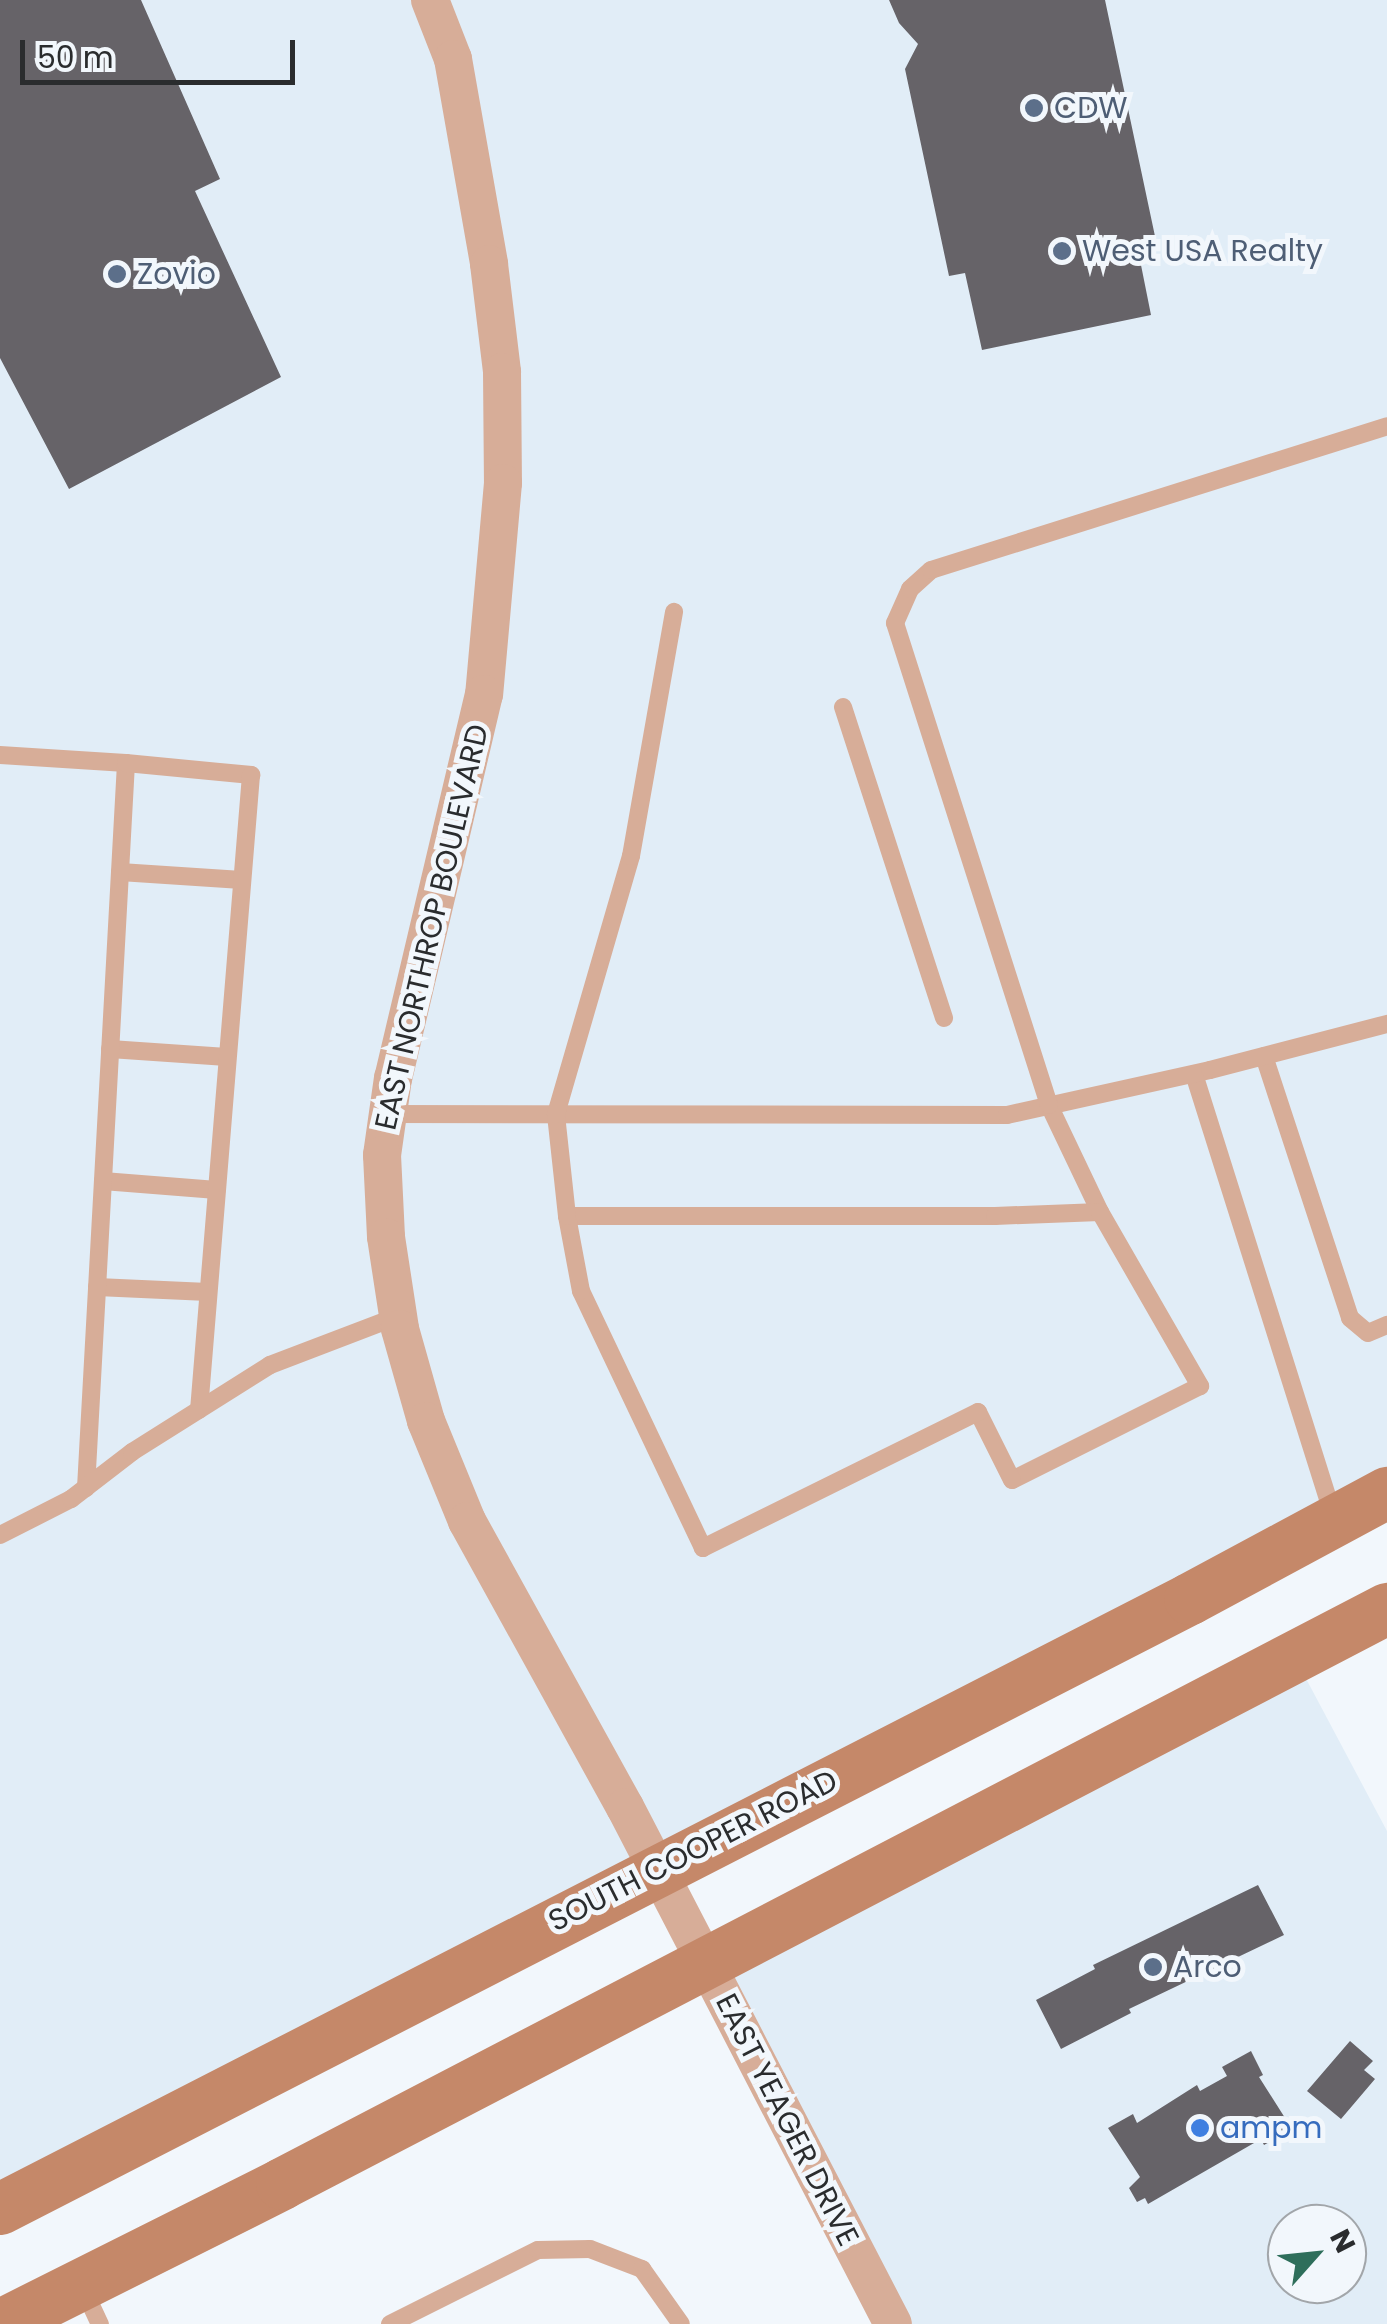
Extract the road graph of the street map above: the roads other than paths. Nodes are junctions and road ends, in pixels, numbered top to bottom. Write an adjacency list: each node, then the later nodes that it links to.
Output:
1 (430, 0): 16 (street, EAST NORTHROP BOULEVARD)
2 (1387, 426): 15 (lane)
3 (674, 612): 17 (lane)
4 (842, 707): 9 (lane)
5 (0, 756): 6 (lane)
6 (126, 763): 7 (lane); 8 (lane)
7 (120, 872): 8 (lane); 11 (lane)
8 (242, 880): 13 (lane)
9 (944, 1018)
10 (1387, 1024): 12 (lane)
11 (110, 1048): 13 (lane); 18 (lane)
12 (1264, 1056): 14 (lane); 25 (lane)
13 (227, 1057): 19 (lane)
14 (1194, 1074): 15 (lane); 29 (lane)
15 (1050, 1105): 17 (lane); 20 (lane)
16 (388, 1114): 17 (lane); 24 (street, EAST NORTHROP BOULEVARD)
17 (556, 1114): 21 (lane)
18 (103, 1181): 19 (lane); 22 (lane)
19 (217, 1190): 23 (lane)
20 (1100, 1212): 21 (lane); 21 (lane)
21 (568, 1216)
22 (97, 1288): 23 (lane); 27 (lane)
23 (208, 1292): 26 (lane)
24 (398, 1316): 26 (lane); 32 (street, EAST NORTHROP BOULEVARD)
25 (1387, 1325)
26 (199, 1410): 27 (lane)
27 (86, 1488): 30 (lane)
28 (1387, 1493): 29 (main road, SOUTH COOPER ROAD)
29 (1336, 1521): 32 (main road, SOUTH COOPER ROAD)
30 (0, 1535)
31 (1387, 1609): 34 (main road)
32 (657, 1869): 33 (street, EAST NORTHROP BOULEVARD); 35 (main road, SOUTH COOPER ROAD)
33 (681, 1916): 34 (street, EAST YEAGER DRIVE)
34 (705, 1963): 36 (main road); 40 (street, EAST YEAGER DRIVE)
35 (1, 2207)
36 (90, 2304): 37 (main road)
37 (2, 2324)
38 (390, 2324): 39 (lane)
39 (682, 2324)
40 (893, 2324)

